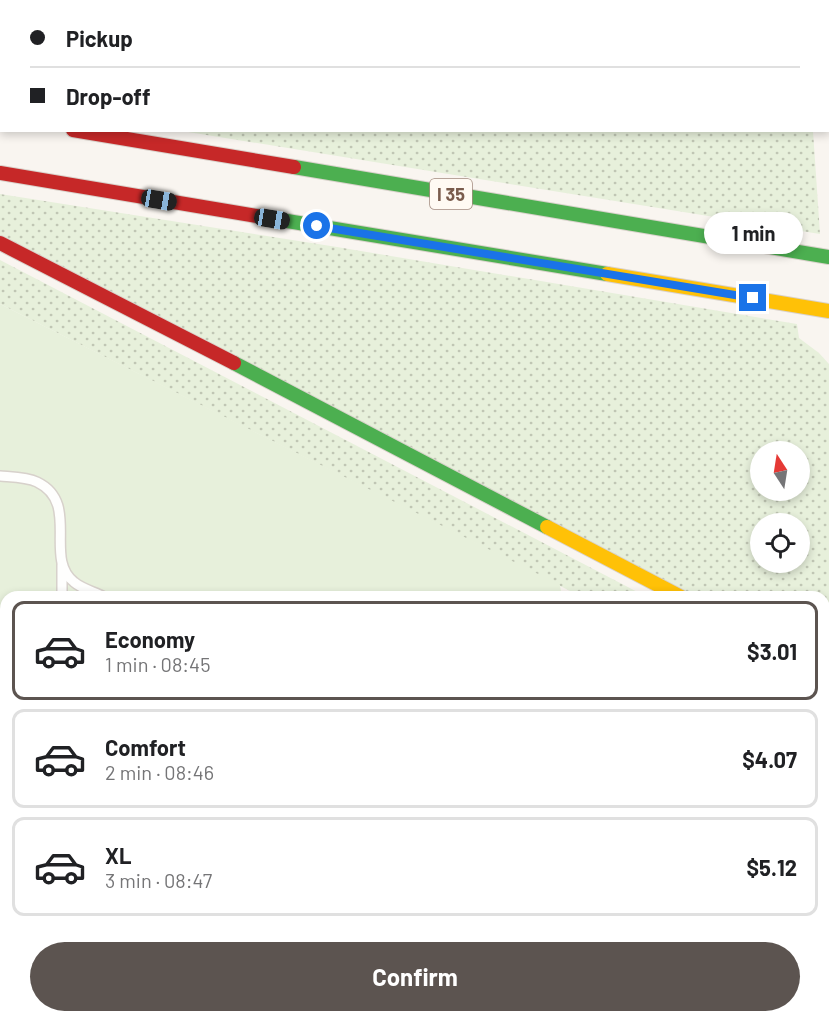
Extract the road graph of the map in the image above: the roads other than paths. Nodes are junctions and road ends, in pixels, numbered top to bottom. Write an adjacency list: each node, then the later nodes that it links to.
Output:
1 (86, 132): 4 (main road, I 35)
2 (0, 173): 5 (main road)
3 (0, 243): 10 (main road)
4 (829, 258)
5 (829, 310)
6 (0, 476): 7 (lane)
7 (62, 563): 8 (lane); 9 (lane)
8 (62, 591)
9 (92, 591)
10 (670, 591)

